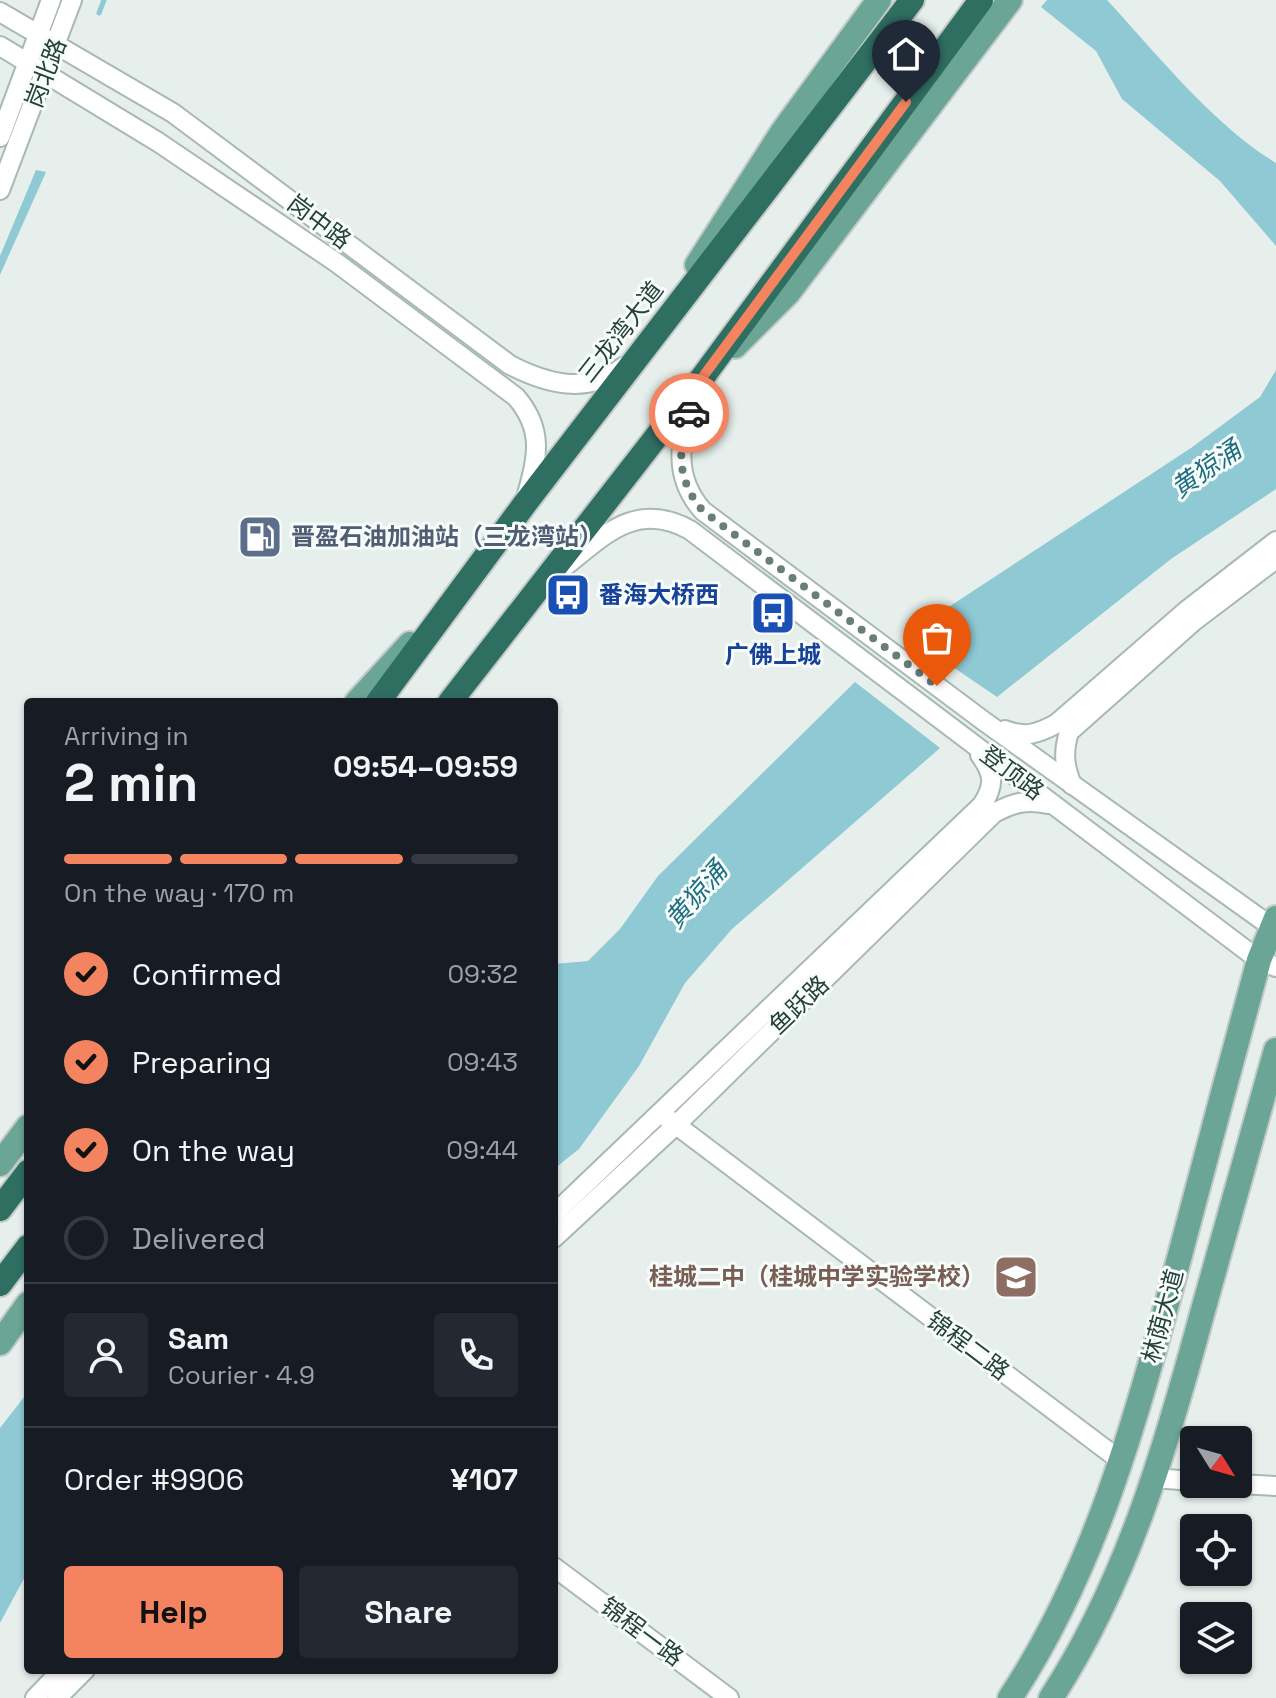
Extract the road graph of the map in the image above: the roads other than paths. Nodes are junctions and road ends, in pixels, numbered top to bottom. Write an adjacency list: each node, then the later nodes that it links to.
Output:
1 (51, 0): 8 (street, 岗北路)
2 (72, 0): 9 (street, 岗北路)
3 (879, 0): 15 (main road)
4 (912, 0): 15 (highway, 三龙湾大道)
5 (981, 0): 17 (highway)
6 (1010, 0): 17 (main road)
7 (0, 12): 8 (street, 岗中路)
8 (39, 34): 9 (street, 岗中路); 11 (street, 岗北路)
9 (57, 44): 12 (street, 岗北路); 16 (street, 岗中路)
10 (0, 46): 11 (street, 岗中路)
11 (29, 63): 12 (street, 岗中路); 13 (street, 岗北路)
12 (46, 74): 14 (street, 岗北路); 18 (street, 岗中路)
13 (0, 137)
14 (0, 190)
15 (640, 352): 16 (street, 岗中路); 19 (highway, 三龙湾大道)
16 (529, 375): 18 (street)
17 (699, 382): 20 (street, 登顶路); 24 (highway)
18 (516, 397): 19 (street, 岗中路)
19 (524, 505): 25 (highway, 三龙湾大道)
20 (703, 511): 21 (street); 31 (street, 登顶路)
21 (690, 530): 24 (street, 登顶路); 32 (street, 登顶路)
22 (1276, 541): 31 (street)
23 (1276, 559): 33 (street)
24 (547, 580): 26 (highway)
25 (455, 595): 27 (main road); 28 (highway, 三龙湾大道)
26 (520, 614): 29 (highway); 30 (main road)
27 (361, 698)
28 (381, 698)
29 (453, 698)
30 (466, 698)
31 (985, 722): 33 (street, 登顶路)
32 (972, 743): 34 (street, 登顶路); 38 (street, 鱼跃路)
33 (1072, 785): 35 (street, 登顶路)
34 (1055, 806): 36 (street, 登顶路); 38 (street, 鱼跃路)
35 (1275, 925): 36 (main road, 林荫大道)
36 (1267, 963): 49 (main road, 林荫大道)
37 (1276, 1050): 50 (main road, 林荫大道)
38 (669, 1120): 43 (street, 鱼跃路); 44 (street, 鱼跃路); 49 (street, 锦程二路)
39 (24, 1132): 40 (main road)
40 (0, 1164)
41 (24, 1177): 42 (highway)
42 (0, 1209)
43 (558, 1211)
44 (558, 1234)
45 (24, 1252): 46 (highway)
46 (0, 1284)
47 (24, 1310): 48 (main road)
48 (0, 1343)
49 (1121, 1461): 60 (main road, 林荫大道)
50 (1153, 1478): 51 (street); 61 (main road, 林荫大道)
51 (1180, 1480)
52 (1252, 1485): 53 (street)
53 (1276, 1486)
54 (558, 1570): 59 (street, 锦程一路)
55 (58, 1674): 57 (street)
56 (81, 1674): 58 (street)
57 (35, 1698)
58 (57, 1698)
59 (729, 1698)
60 (1010, 1698)
61 (1051, 1698)

